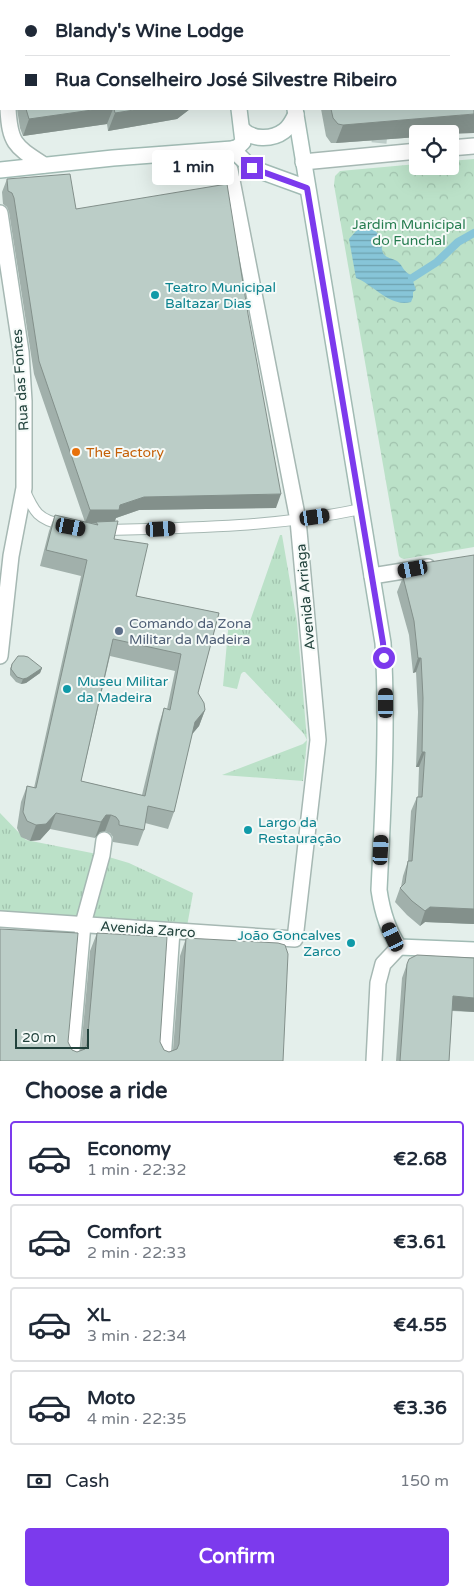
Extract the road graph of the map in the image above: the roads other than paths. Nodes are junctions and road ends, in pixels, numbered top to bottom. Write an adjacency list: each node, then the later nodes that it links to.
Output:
1 (8, 110): 10 (street)
2 (239, 110): 4 (street)
3 (295, 111): 4 (street); 9 (street)
4 (242, 129): 7 (street)
5 (474, 146): 6 (street)
6 (459, 147)
7 (232, 149): 10 (street); 13 (street)
8 (409, 152): 9 (street)
9 (303, 162): 13 (street)
10 (44, 165): 12 (street)
11 (230, 170): 17 (street, Avenida Arriaga)
12 (2, 173)
13 (307, 188): 16 (street)
14 (0, 213): 15 (street, Rua das Fontes)
15 (24, 488): 18 (lane); 22 (street, Rua das Fontes)
16 (361, 509): 17 (lane); 21 (street)
17 (298, 520): 19 (lane); 27 (street, Avenida Arriaga)
18 (71, 527)
19 (90, 530)
20 (439, 565): 21 (street)
21 (372, 576): 28 (street)
22 (0, 656)
23 (104, 840): 25 (street)
24 (0, 919): 25 (street, Avenida Zarco)
25 (82, 924): 26 (street, Avenida Zarco); 30 (street)
26 (172, 931): 27 (street, Avenida Zarco); 31 (street)
27 (295, 939)
28 (399, 947): 29 (street); 32 (street)
29 (474, 950)
30 (71, 1061)
31 (164, 1061)
32 (374, 1061)

